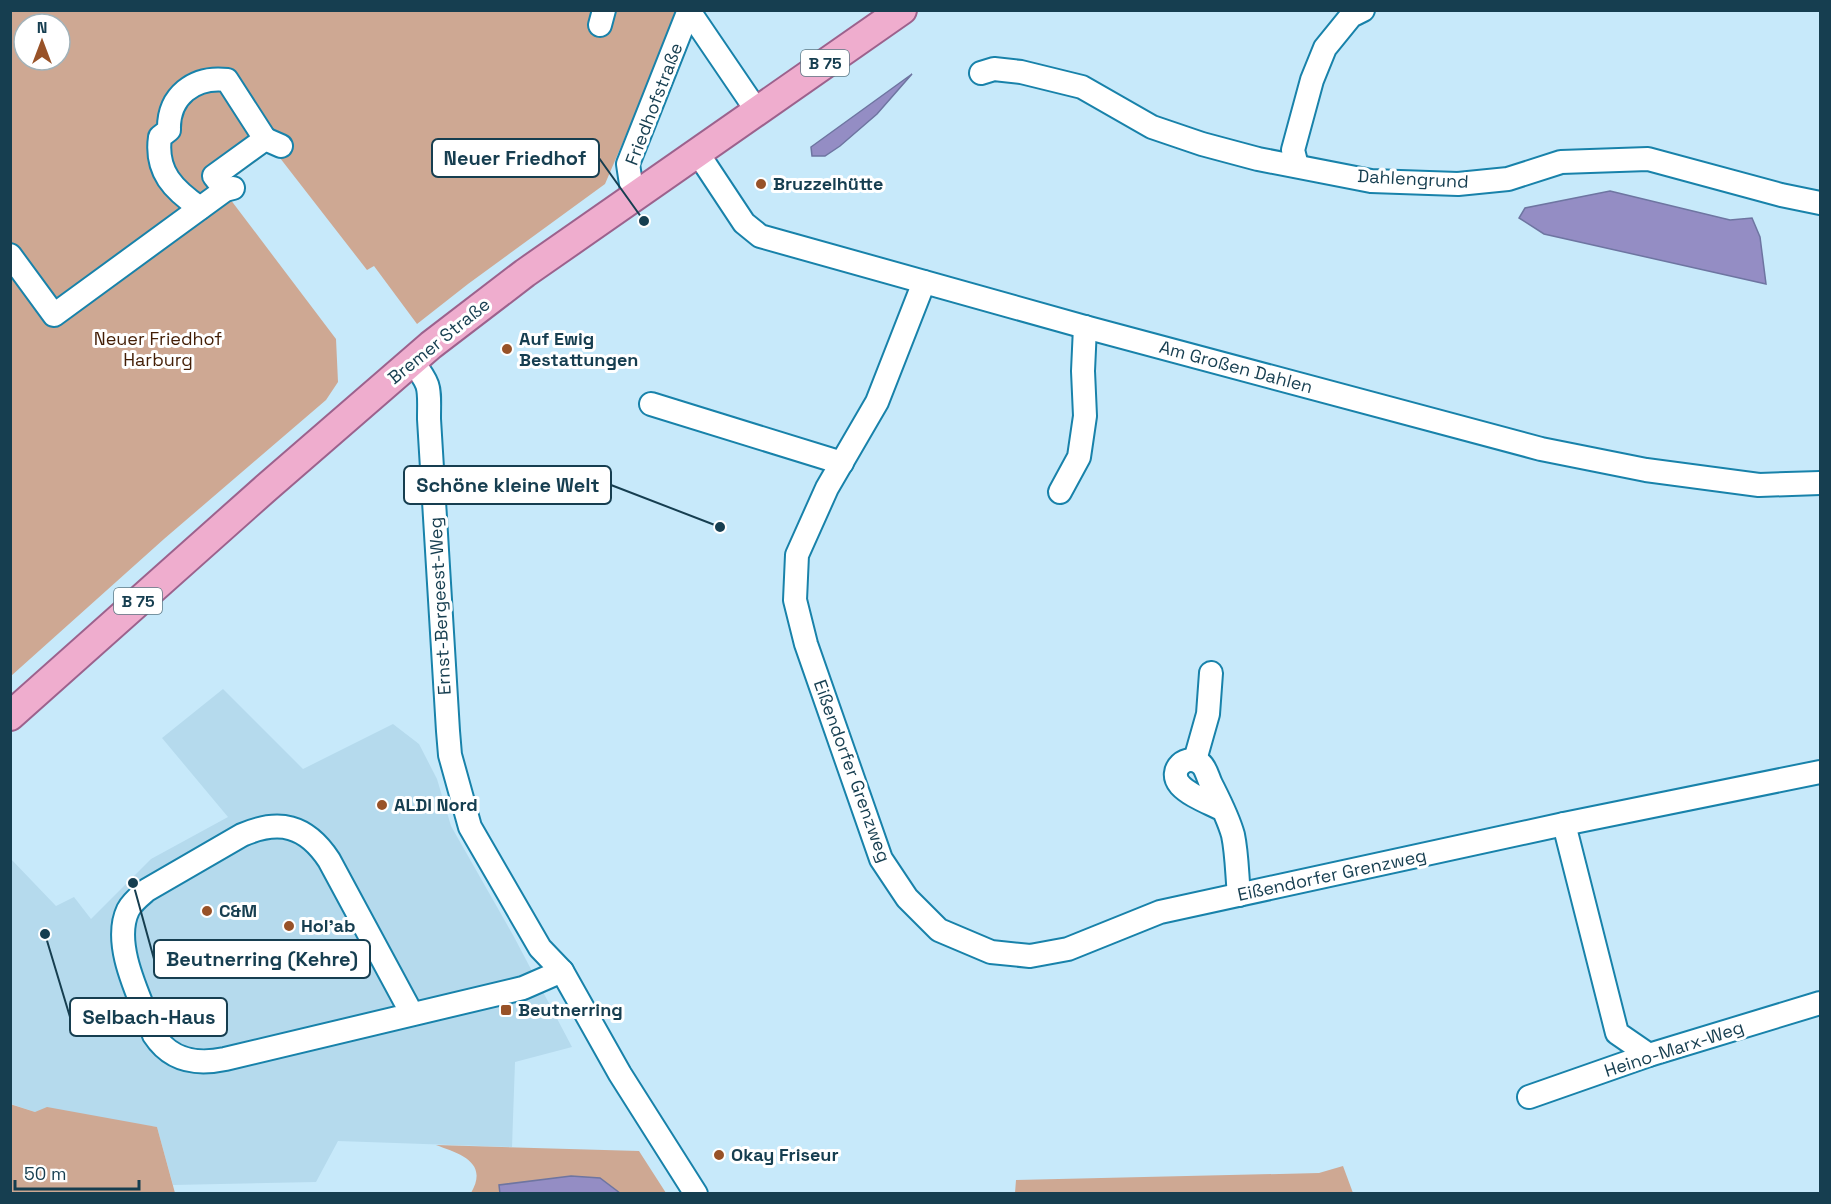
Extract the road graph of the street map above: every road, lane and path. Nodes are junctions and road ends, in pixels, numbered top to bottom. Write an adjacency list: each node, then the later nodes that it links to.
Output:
1 (902, 10): 5 (main road, Bremer Straße / B 75)
2 (1363, 10): 7 (street)
3 (689, 11): 5 (street, Friedhofstraße); 8 (street, Friedhofstraße)
4 (981, 73): 7 (street, Dahlengrund)
5 (757, 111): 6 (main road, Bremer Straße / B 75)
6 (697, 152): 8 (main road, Bremer Straße / B 75); 12 (street, Am Großen Dahlen)
7 (1297, 166): 9 (street, Dahlengrund)
8 (633, 197): 14 (main road, Bremer Straße / B 75)
9 (1821, 203)
10 (200, 208): 10 (street); 11 (street)
11 (10, 255)
12 (924, 282): 13 (street, Am Großen Dahlen); 16 (street, Eißendorfer Grenzweg)
13 (1085, 327): 17 (street, Am Großen Dahlen); 18 (street)
14 (412, 361): 20 (main road, Bremer Straße / B 75); 24 (street, Ernst-Bergeest-Weg)
15 (651, 404): 16 (street)
16 (842, 463): 23 (street, Eißendorfer Grenzweg)
17 (1821, 483)
18 (1060, 492)
19 (1211, 673): 23 (street)
20 (10, 716)
21 (1821, 772): 22 (street, Eißendorfer Grenzweg)
22 (1564, 824): 23 (street, Eißendorfer Grenzweg); 27 (street)
23 (1239, 895)
24 (562, 971): 26 (street); 29 (street, Ernst-Bergeest-Weg)
25 (1821, 1003): 27 (street, Heino-Marx-Weg)
26 (412, 1014): 26 (street)
27 (1649, 1055): 28 (street, Heino-Marx-Weg)
28 (1529, 1097)
29 (696, 1194)

